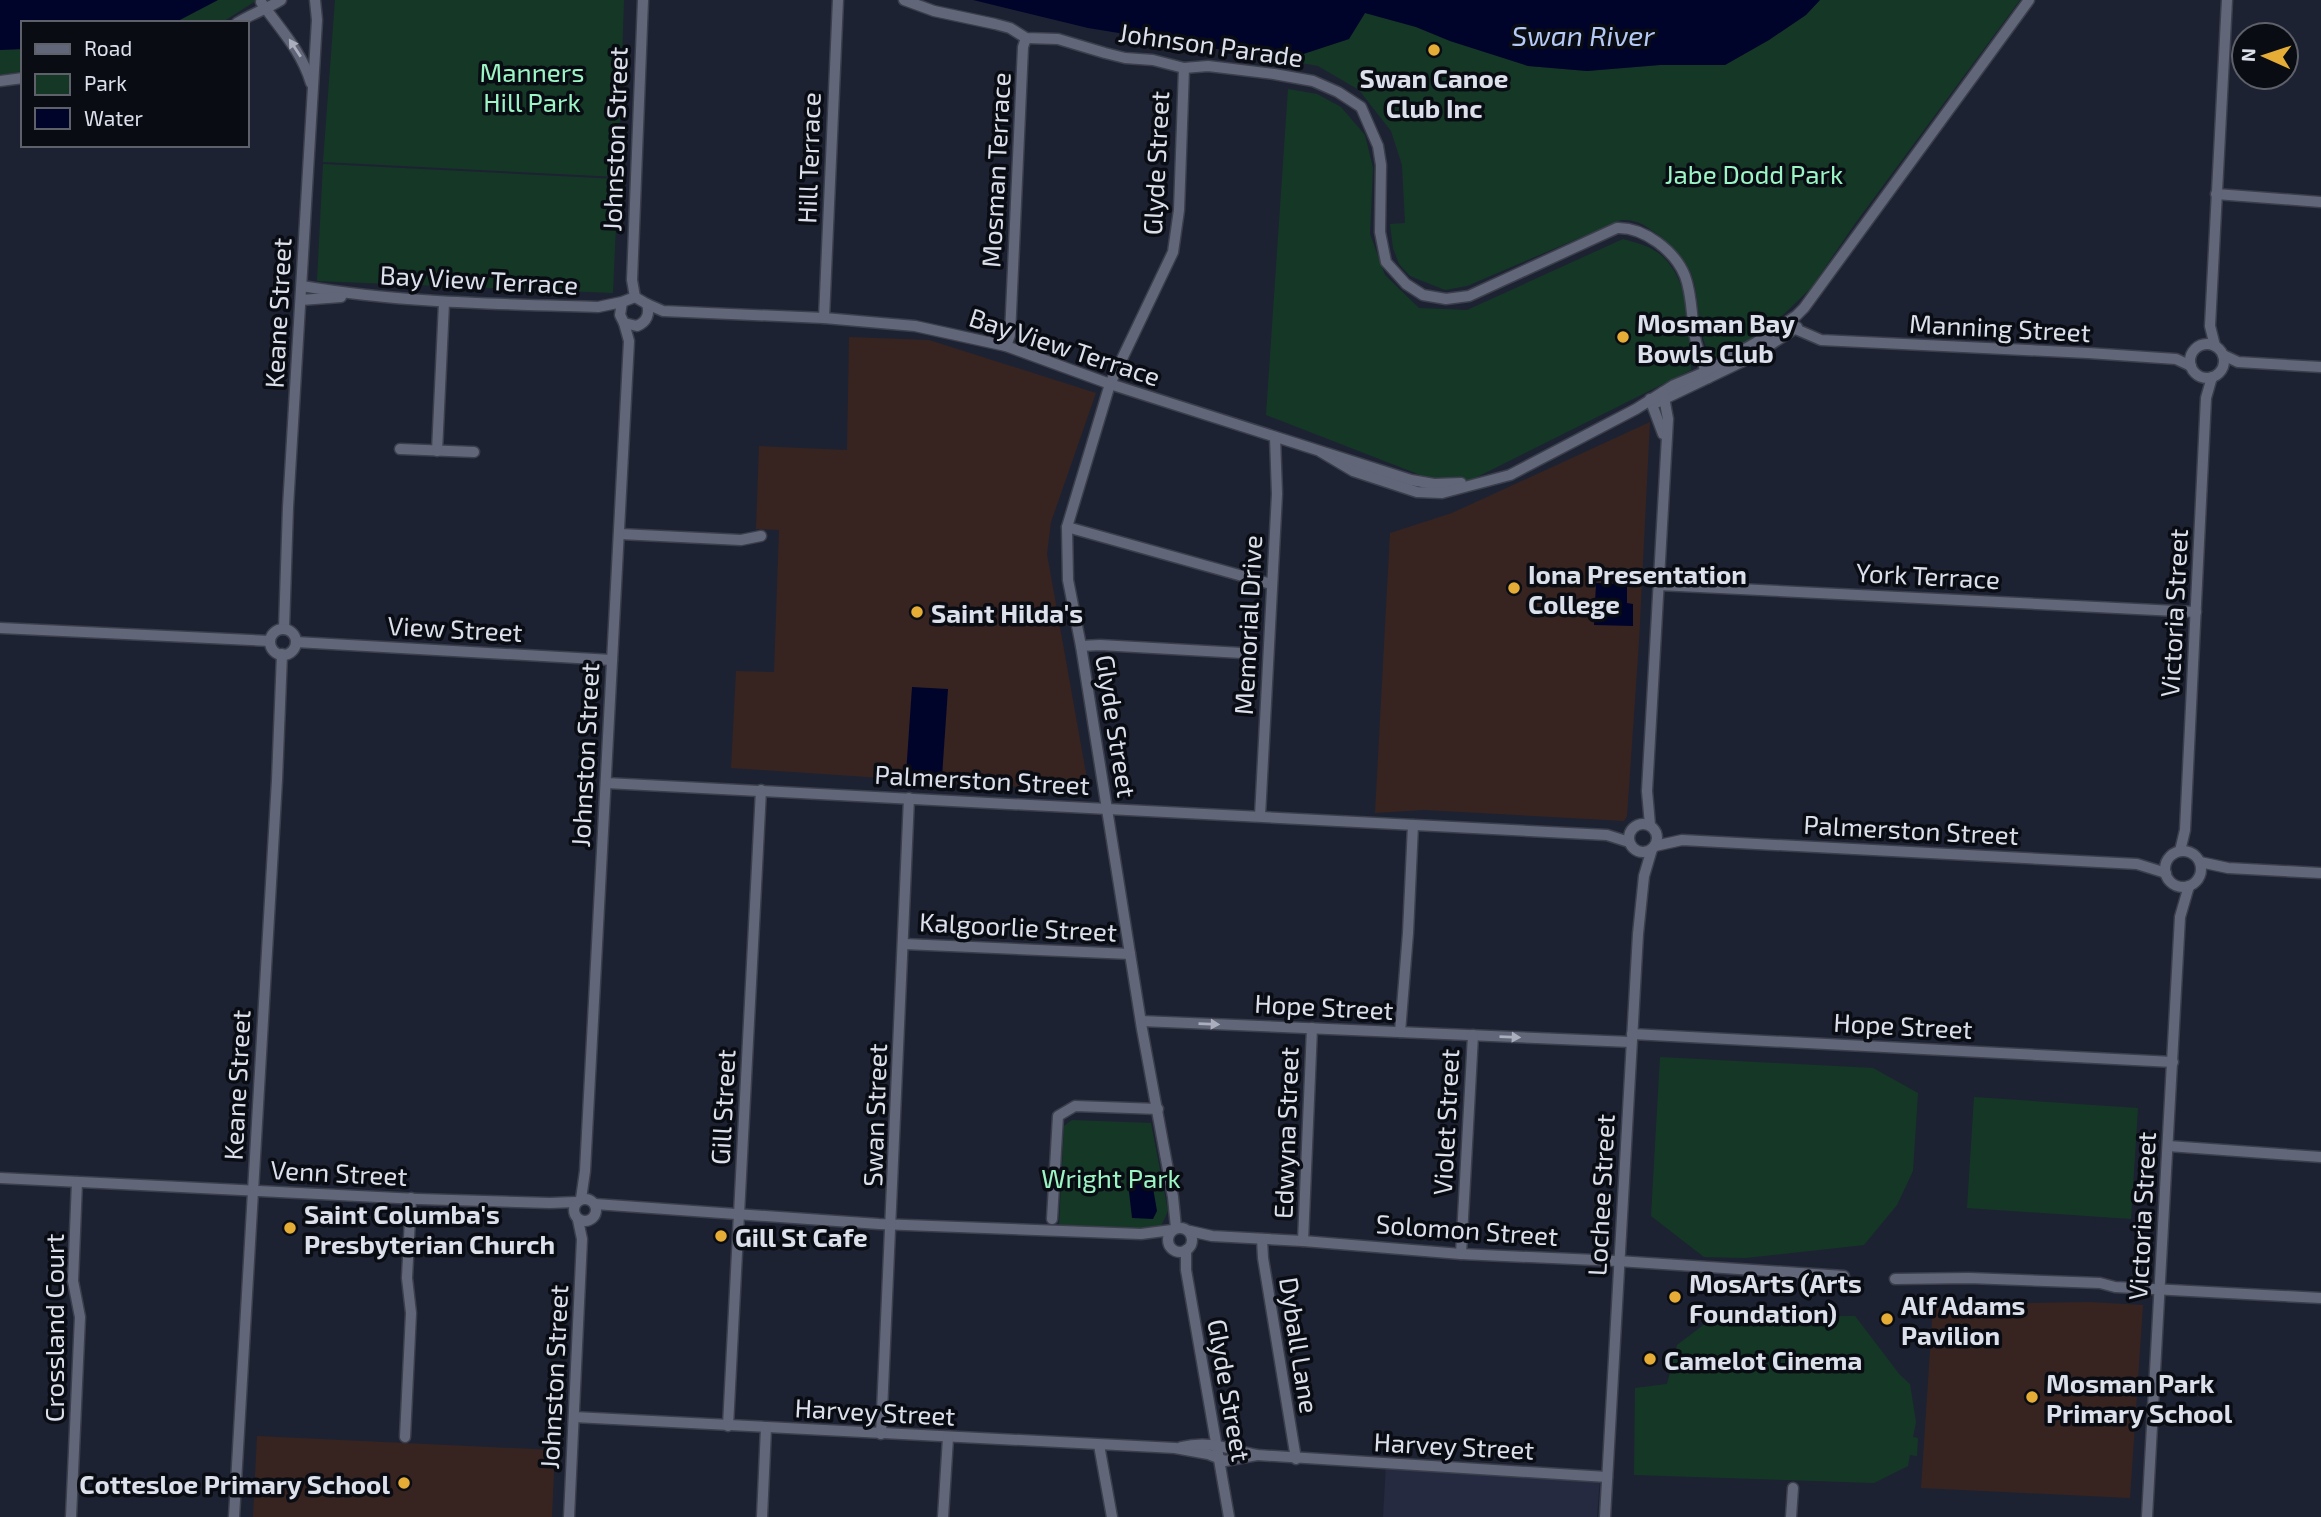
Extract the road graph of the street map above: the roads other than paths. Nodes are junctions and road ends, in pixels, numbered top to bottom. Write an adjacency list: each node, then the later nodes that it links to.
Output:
1 (281, 0): 8 (street)
2 (315, 0): 14 (street, Keane Street)
3 (643, 0): 20 (street, Johnston Street)
4 (838, 0): 25 (street, Hill Terrace)
5 (904, 0): 10 (street, Johnson Parade)
6 (2029, 0): 28 (street, Bay View Terrace)
7 (2227, 0): 15 (street)
8 (264, 4): 9 (street); 14 (street, one-way to 8)
9 (240, 21)
10 (1026, 38): 11 (street, Johnson Parade); 30 (street, Mosman Terrace)
11 (1184, 68): 38 (street, Johnson Parade); 40 (street, Glyde Street)
12 (21, 78): 13 (street)
13 (1, 81)
14 (313, 91): 17 (street, Keane Street)
15 (2216, 194): 16 (street); 29 (street)
16 (2321, 202)
17 (302, 286): 18 (street, Bay View Terrace); 19 (street, Keane Street)
18 (357, 296): 19 (street, Bay View Terrace); 21 (street, Bay View Terrace)
19 (301, 300): 56 (street, Keane Street)
20 (628, 300): 22 (street, Bay View Terrace); 23 (street, Bay View Terrace); 27 (street)
21 (444, 303): 23 (street, Bay View Terrace); 47 (street)
22 (647, 304): 24 (street, Bay View Terrace); 26 (street)
23 (598, 307): 27 (street, Bay View Terrace)
24 (663, 311): 25 (street, Bay View Terrace); 26 (street, Bay View Terrace)
25 (824, 318): 30 (street, Bay View Terrace)
26 (646, 319): 27 (street, Bay View Terrace)
27 (627, 322): 50 (street, Johnston Street)
28 (1793, 324): 34 (street, Manning Street); 38 (street, Bay View Terrace)
29 (2210, 327): 31 (street); 32 (street)
30 (1006, 346): 40 (street, Bay View Terrace)
31 (2215, 346): 32 (street); 33 (street)
32 (2198, 348): 34 (street, Manning Street); 37 (street)
33 (2223, 355): 35 (street); 39 (street)
34 (2176, 359): 37 (street, Manning Street)
35 (2238, 362): 36 (street); 39 (street)
36 (2321, 367)
37 (2194, 370): 39 (street); 42 (street, Victoria Street)
38 (1712, 372): 41 (street, Bay View Terrace)
39 (2217, 374): 42 (street, Victoria Street)
40 (1110, 384): 44 (street, Bay View Terrace); 49 (street, Glyde Street)
41 (1664, 395): 43 (street, Bay View Terrace); 45 (street)
42 (2206, 398): 54 (street, Victoria Street)
43 (1652, 402): 44 (street, Bay View Terrace); 45 (street)
44 (1275, 437): 52 (street, Memorial Drive)
45 (1665, 443): 53 (street)
46 (400, 449): 47 (street)
47 (437, 451): 48 (street)
48 (474, 452)
49 (1067, 527): 52 (street); 59 (street, Glyde Street)
50 (620, 534): 51 (street); 62 (street, Johnston Street)
51 (761, 536)
52 (1271, 584): 67 (street, Memorial Drive)
53 (1659, 585): 54 (street, York Terrace); 69 (street)
54 (2196, 612): 75 (street, Victoria Street)
55 (0, 628): 57 (street)
56 (284, 629): 57 (street); 58 (street)
57 (270, 641): 61 (street)
58 (296, 642): 61 (street); 62 (street, View Street)
59 (1081, 646): 60 (street); 66 (street, Glyde Street)
60 (1242, 653)
61 (282, 654): 98 (street, Keane Street)
62 (612, 660): 63 (street, Johnston Street)
63 (606, 783): 64 (street, Palmerston Street); 100 (street, Johnston Street)
64 (761, 790): 65 (street, Palmerston Street); 101 (street, Gill Street)
65 (909, 798): 66 (street, Palmerston Street); 85 (street, Swan Street)
66 (1107, 809): 67 (street, Palmerston Street); 86 (street, Glyde Street)
67 (1259, 816): 68 (street, Palmerston Street)
68 (1413, 824): 70 (street, Palmerston Street); 89 (street)
69 (1644, 827): 70 (street, Palmerston Street); 71 (street, Palmerston Street); 72 (street); 73 (street, Lochee Street)
70 (1607, 835): 72 (street, Palmerston Street)
71 (1682, 840): 73 (street, Palmerston Street); 77 (street, Palmerston Street)
72 (1629, 842): 74 (street)
73 (1653, 847): 74 (street, Palmerston Street); 80 (street, Lochee Street)
74 (1639, 851): 80 (street, Lochee Street)
75 (2180, 853): 76 (street); 77 (street, Palmerston Street); 82 (street)
76 (2200, 862): 78 (street); 81 (street)
77 (2137, 864): 82 (street, Palmerston Street)
78 (2228, 868): 79 (street); 81 (street)
79 (2321, 873)
80 (1644, 876): 91 (street, Lochee Street)
81 (2200, 876): 83 (street)
82 (2169, 878): 83 (street); 84 (street, Victoria Street)
83 (2189, 886): 84 (street, Victoria Street)
84 (2180, 917): 92 (street, Victoria Street)
85 (904, 944): 86 (street, Kalgoorlie Street); 103 (street, Swan Street)
86 (1130, 954): 87 (street, Glyde Street)
87 (1141, 1021): 88 (street, Hope Street, one-way to 88); 93 (street, Glyde Street)
88 (1312, 1028): 89 (street, Hope Street); 106 (street, Edwyna Street)
89 (1400, 1032): 90 (street, Hope Street)
90 (1473, 1035): 91 (street, Hope Street, one-way to 91); 107 (street, Violet Street)
91 (1632, 1038): 92 (street, Hope Street); 108 (street, Lochee Street)
92 (2173, 1062): 94 (street, Victoria Street)
93 (1158, 1110): 102 (street); 104 (street, Glyde Street)
94 (2168, 1146): 95 (street); 111 (street, Victoria Street)
95 (2321, 1157)
96 (0, 1178): 97 (street, Venn Street)
97 (77, 1182): 98 (street, Venn Street); 127 (street, Crossland Court)
98 (253, 1190): 99 (street, Venn Street); 128 (street, Keane Street)
99 (411, 1198): 100 (street, Venn Street); 117 (street)
100 (585, 1209): 101 (street, Solomon Street); 113 (street, Johnston Street)
101 (739, 1215): 103 (street, Solomon Street); 114 (street, Gill Street)
102 (1052, 1219)
103 (892, 1225): 104 (street, Solomon Street); 116 (street, Swan Street)
104 (1181, 1238): 105 (street, Solomon Street); 120 (street, Glyde Street)
105 (1262, 1239): 106 (street, Solomon Street); 124 (street, Dyball Lane)
106 (1303, 1241): 107 (street, Solomon Street)
107 (1461, 1254): 108 (street, Solomon Street)
108 (1618, 1261): 109 (street, Solomon Street); 125 (street, Lochee Street)
109 (1844, 1276)
110 (1895, 1279): 111 (street)
111 (2160, 1289): 112 (street); 136 (street, Victoria Street)
112 (2321, 1298)
113 (574, 1417): 114 (street, Harvey Street); 129 (street, Johnston Street)
114 (728, 1426): 115 (street, Harvey Street)
115 (766, 1428): 116 (street, Harvey Street); 130 (street)
116 (881, 1434): 118 (street, Harvey Street)
117 (405, 1437)
118 (948, 1438): 119 (street, Harvey Street); 131 (street)
119 (1099, 1444): 121 (street, Harvey Street); 132 (street)
120 (1215, 1444): 121 (street, Harvey Street); 122 (street, Harvey Street); 123 (street, Glyde Street)
121 (1175, 1448): 123 (street, Harvey Street)
122 (1257, 1455): 123 (street, Harvey Street); 124 (street, Harvey Street)
123 (1219, 1459): 133 (street, Glyde Street)
124 (1296, 1459): 125 (street, Harvey Street)
125 (1607, 1476): 134 (street, Lochee Street)
126 (1793, 1488): 135 (street)
127 (71, 1517)
128 (233, 1517)
129 (569, 1517)
130 (762, 1517)
131 (943, 1517)
132 (1112, 1517)
133 (1229, 1517)
134 (1605, 1517)
135 (1791, 1517)
136 (2147, 1517): 137 (street)
137 (2155, 1517)

